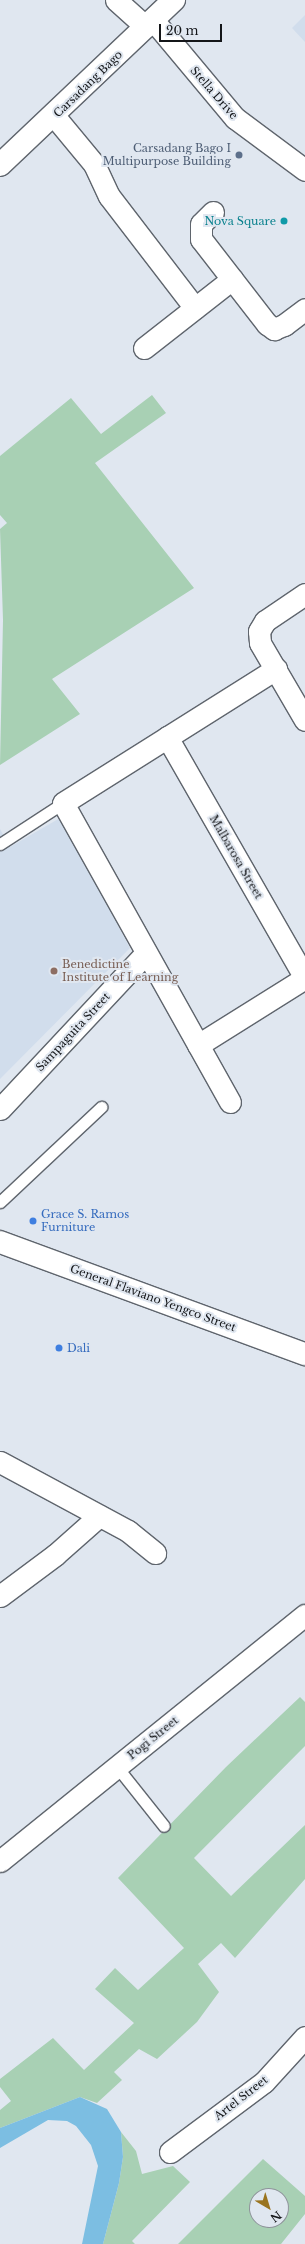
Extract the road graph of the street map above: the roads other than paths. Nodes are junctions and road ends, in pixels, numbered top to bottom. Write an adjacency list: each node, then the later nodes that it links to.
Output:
1 (116, 0): 3 (street, Stella Drive)
2 (174, 0): 3 (main road, Carsadang Bago)
3 (149, 24): 4 (main road, Carsadang Bago); 6 (street, Stella Drive)
4 (55, 117): 5 (main road, Carsadang Bago); 9 (street)
5 (0, 165)
6 (305, 170)
7 (213, 212): 8 (street)
8 (232, 279): 9 (street); 10 (street)
9 (195, 308): 11 (street)
10 (305, 309)
11 (144, 348)
12 (305, 594): 13 (street)
13 (276, 669): 14 (street); 15 (street)
14 (305, 720)
15 (167, 737): 16 (street); 19 (street, Malbarosa Street)
16 (63, 803): 17 (lane); 18 (street)
17 (0, 844)
18 (145, 954): 20 (street); 23 (street, Sampaguita Street)
19 (305, 978): 20 (street)
20 (198, 1045): 21 (street)
21 (230, 1102)
22 (100, 1107): 24 (lane)
23 (0, 1109)
24 (0, 1202)
25 (0, 1242): 26 (main road, General Flaviano Yengco Street)
26 (304, 1352)
27 (0, 1462): 28 (street)
28 (99, 1516): 29 (street); 30 (street)
29 (155, 1553)
30 (0, 1596)
31 (305, 1615): 32 (street, Pogi Street)
32 (117, 1767): 33 (lane); 34 (street, Pogi Street)
33 (164, 1826)
34 (0, 1861)
35 (305, 2037): 36 (street, Artel Street)
36 (170, 2152)

